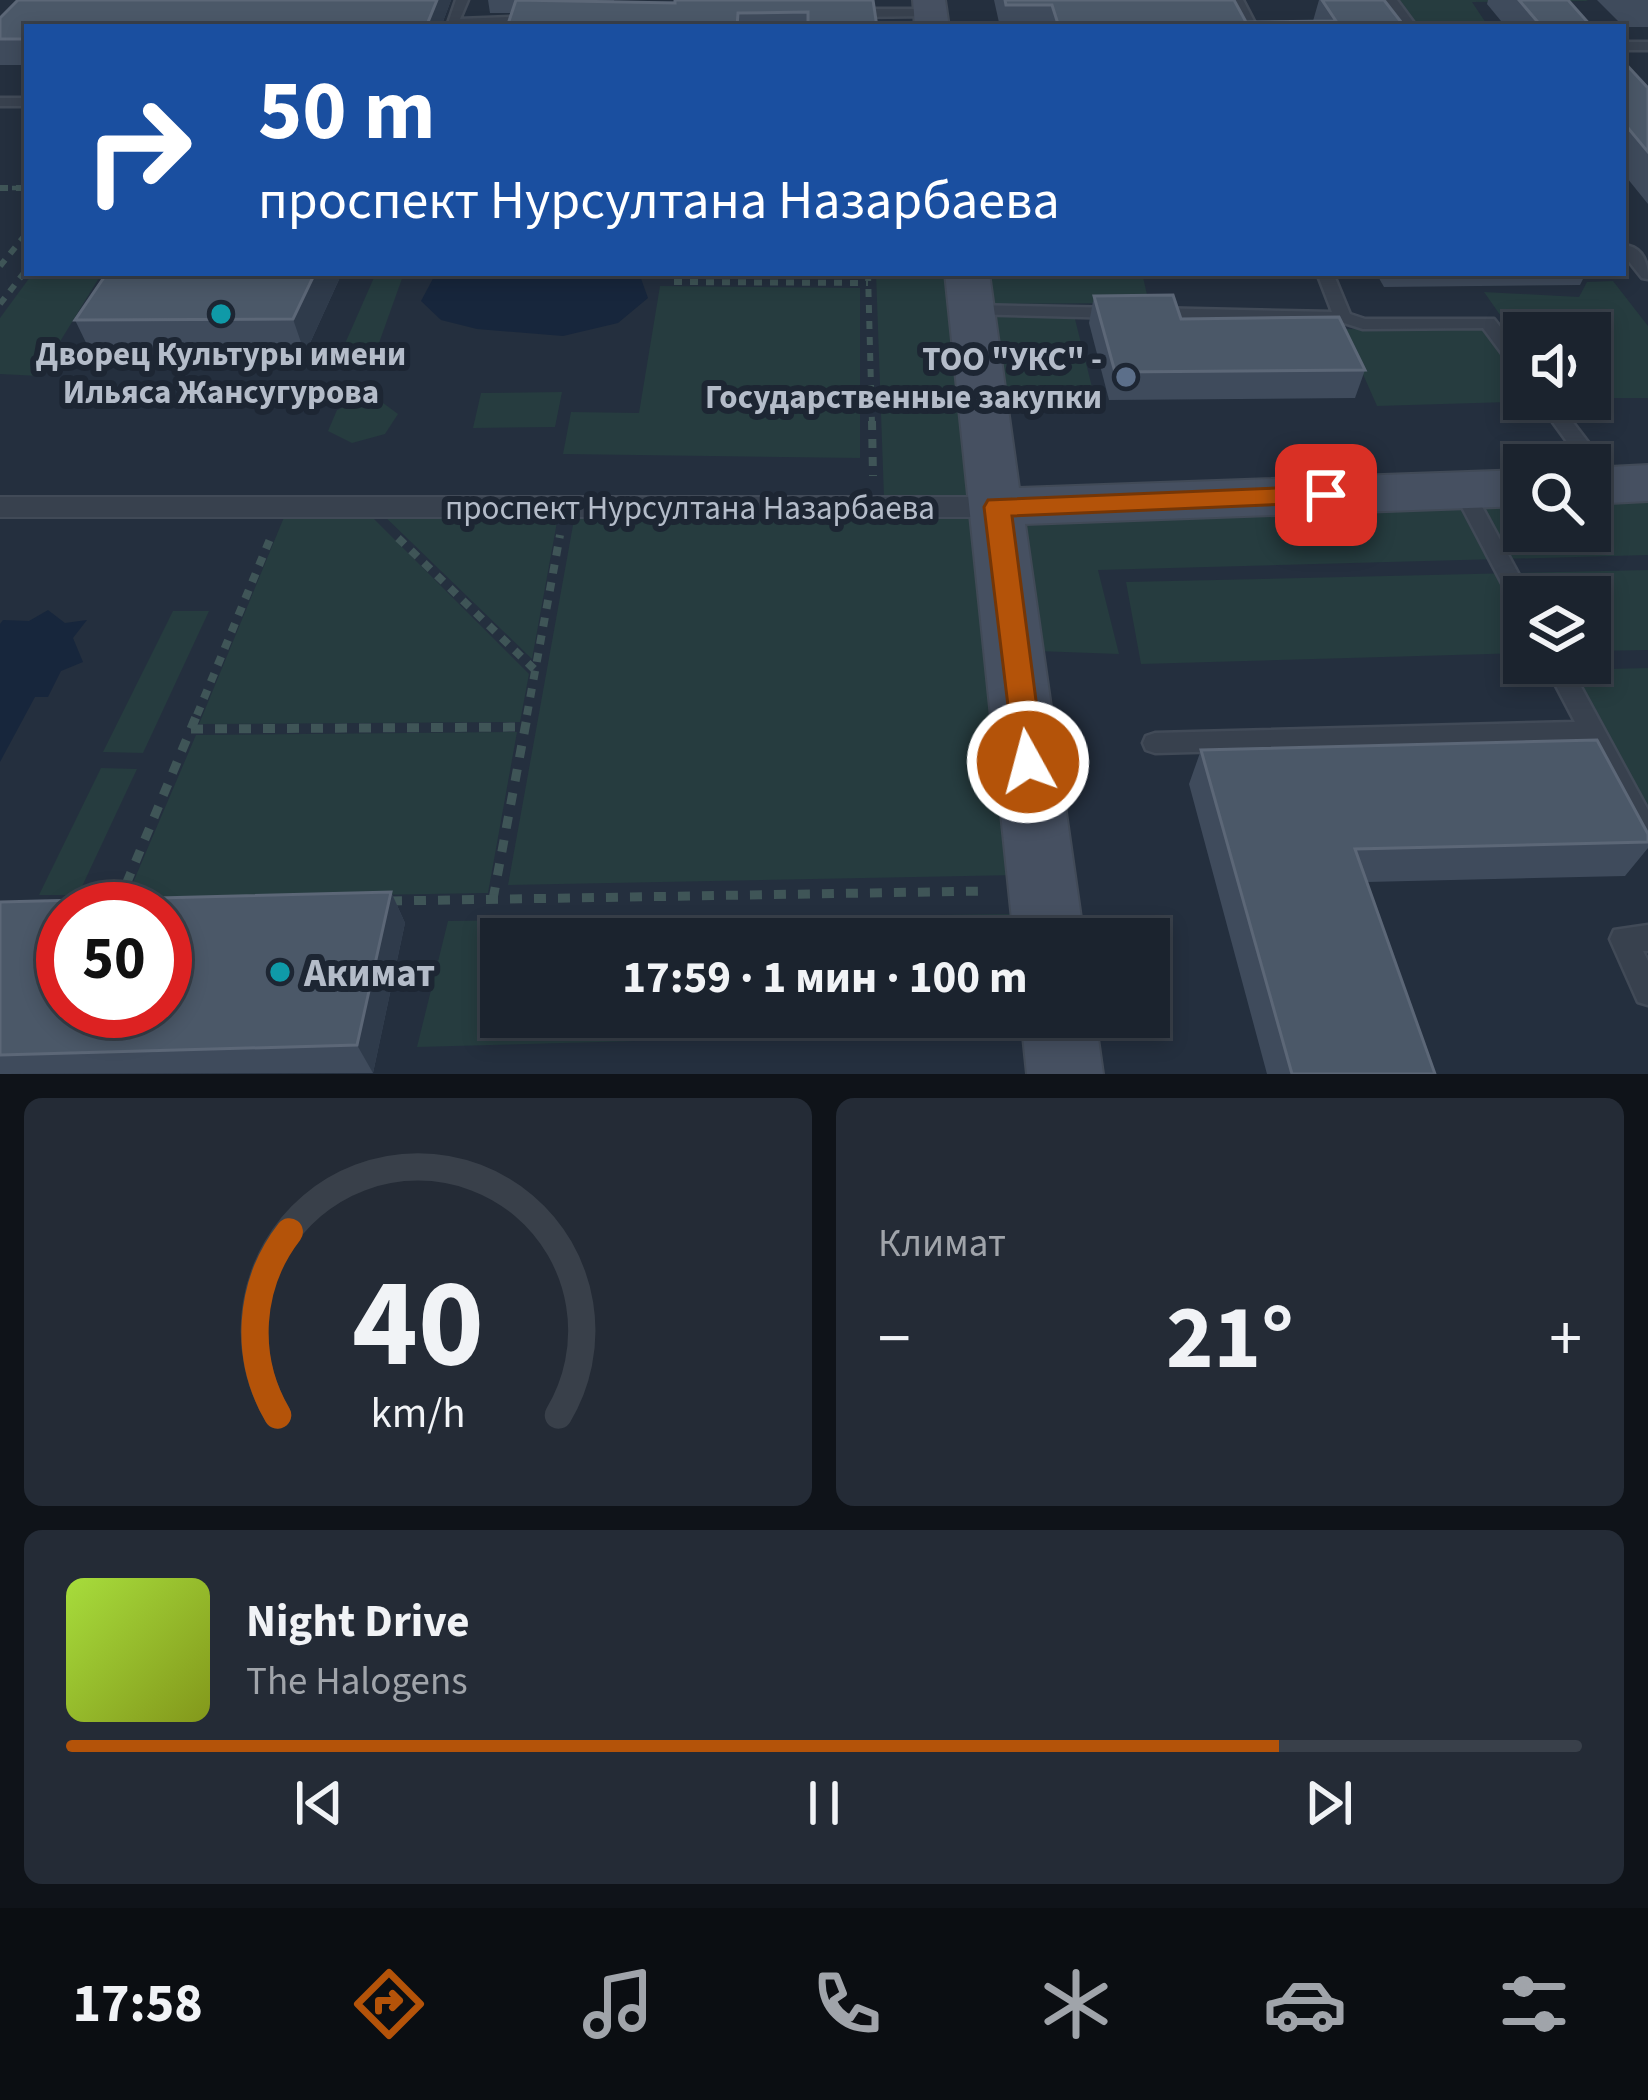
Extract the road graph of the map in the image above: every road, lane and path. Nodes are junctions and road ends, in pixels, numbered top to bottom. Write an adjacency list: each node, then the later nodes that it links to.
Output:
1 (463, 0): 6 (lane)
2 (1385, 0): 7 (street)
3 (825, 13): 4 (lane)
4 (930, 13)
5 (557, 19): 6 (lane)
6 (486, 24)
7 (1404, 24)
8 (24, 237): 10 (path)
9 (1629, 251): 12 (lane)
10 (0, 266)
11 (24, 273): 18 (path)
12 (1648, 274)
13 (868, 276): 16 (path)
14 (1325, 276): 19 (lane)
15 (674, 282): 16 (path)
16 (868, 284): 29 (path)
17 (969, 291): 19 (lane); 30 (main road)
18 (0, 304)
19 (1343, 317): 20 (lane)
20 (1503, 343)
21 (1563, 420): 22 (lane)
22 (1616, 484)
23 (1503, 489): 24 (main road, проспект Нурсултана Назарбаева)
24 (1463, 490): 30 (main road, проспект Нурсултана Назарбаева); 31 (lane)
25 (0, 507): 26 (street, проспект Нурсултана Назарбаева)
26 (283, 507): 27 (street, проспект Нурсултана Назарбаева); 35 (path)
27 (366, 507): 28 (street, проспект Нурсултана Назарбаева); 32 (path)
28 (566, 507): 29 (street, проспект Нурсултана Назарбаева); 32 (path)
29 (874, 507): 30 (street, проспект Нурсултана Назарбаева)
30 (998, 507): 42 (main road)
31 (1509, 576)
32 (536, 670): 34 (path)
33 (1567, 684): 36 (lane)
34 (525, 727): 35 (path); 40 (path)
35 (191, 729): 39 (path)
36 (1593, 731): 37 (lane); 38 (lane)
37 (1155, 743)
38 (1648, 833)
39 (127, 882)
40 (493, 899): 41 (path); 42 (path)
41 (375, 901)
42 (1046, 914)
43 (1648, 938): 44 (lane)
44 (1648, 992)
45 (1061, 1038): 46 (main road)
46 (1065, 1074)

